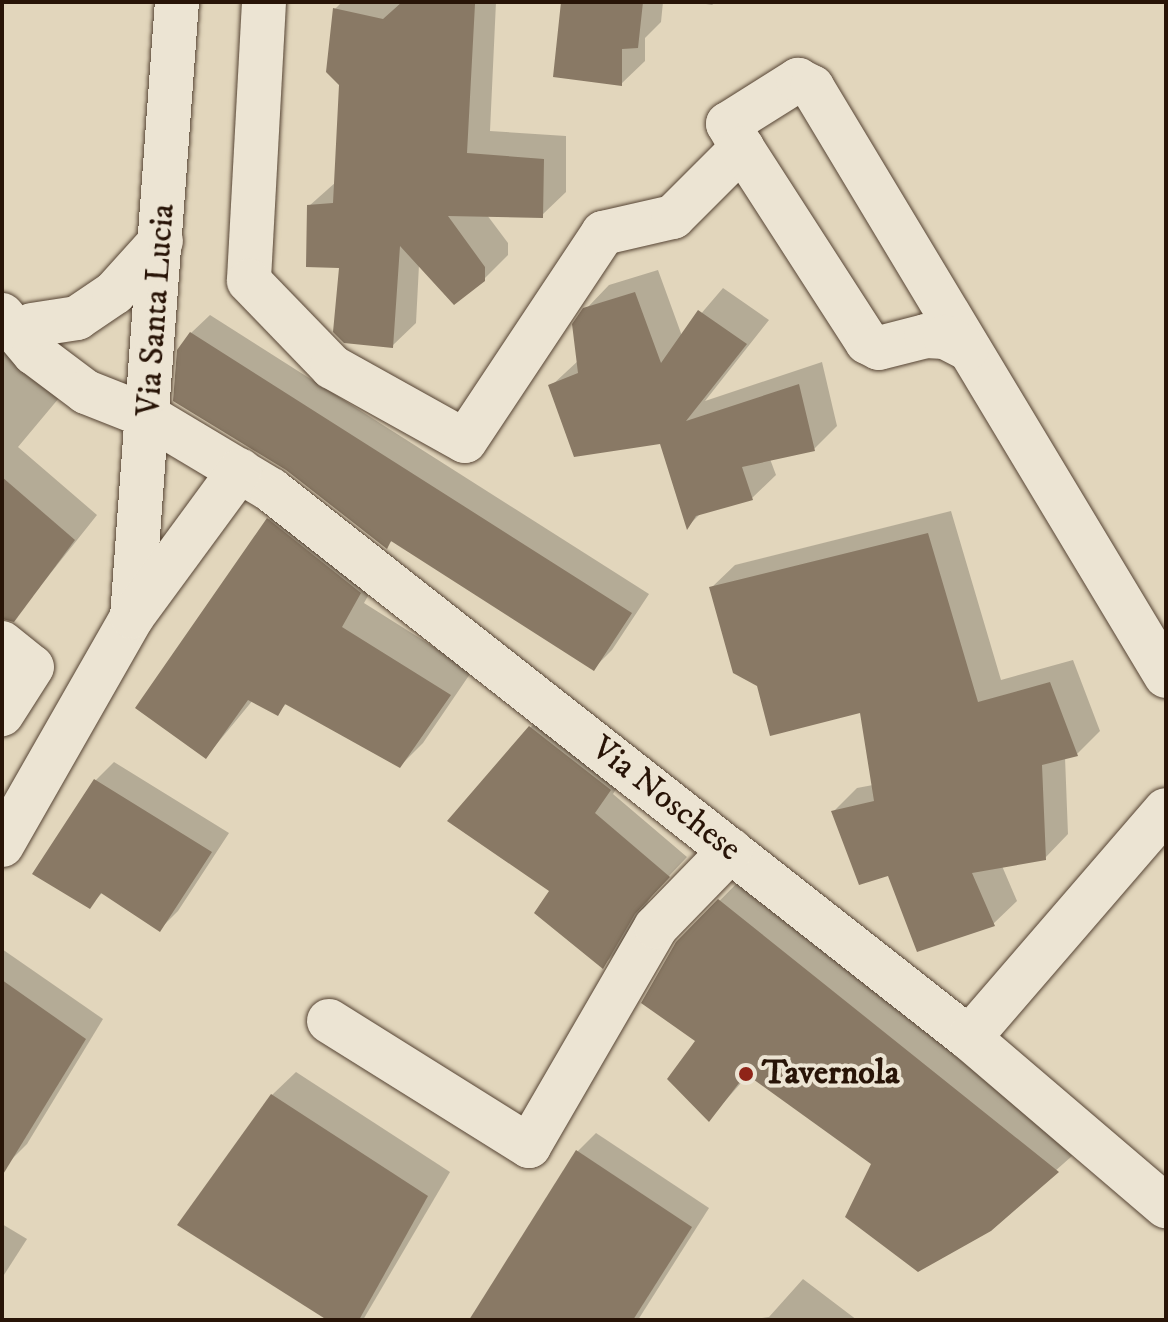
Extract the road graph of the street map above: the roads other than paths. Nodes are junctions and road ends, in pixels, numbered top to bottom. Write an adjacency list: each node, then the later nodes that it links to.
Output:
1 (177, 2): 4 (street, Via Santa Lucia)
2 (264, 2): 3 (street)
3 (742, 148): 6 (street); 6 (street)
4 (161, 241): 5 (street); 7 (street, Via Santa Lucia)
5 (12, 317): 7 (street, Via Noschese)
6 (967, 348): 11 (street)
7 (149, 417): 8 (street, Via Noschese); 9 (street, Via Santa Lucia)
8 (240, 470): 9 (street, Via Santa Lucia); 15 (street, Via Noschese)
9 (132, 617): 14 (street, Via Santa Lucia)
10 (2, 643): 12 (street)
11 (1166, 676)
12 (2, 714)
13 (1166, 810): 17 (street)
14 (3, 842)
15 (731, 850): 16 (street); 17 (street, Via Noschese)
16 (329, 1021)
17 (969, 1038): 18 (street, Via Noschese)
18 (1166, 1206)

